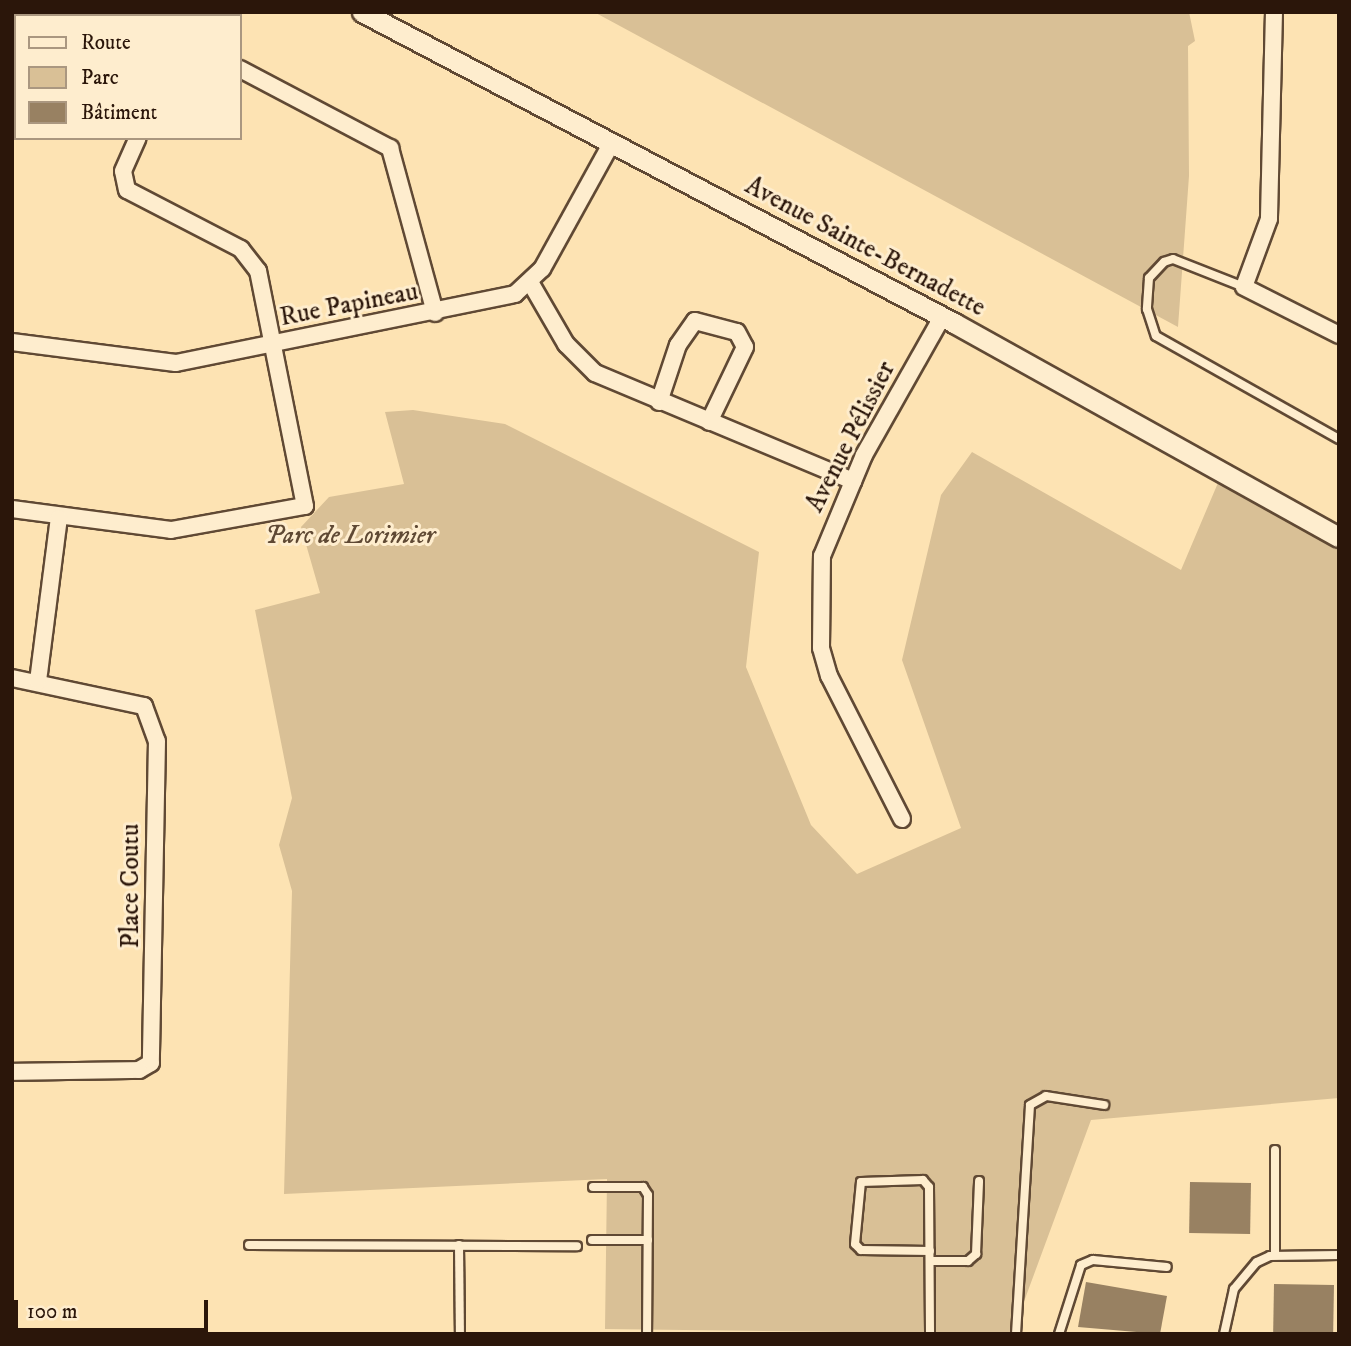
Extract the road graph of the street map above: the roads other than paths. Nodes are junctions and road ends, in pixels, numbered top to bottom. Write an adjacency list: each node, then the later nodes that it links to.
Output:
1 (362, 12): 5 (street, Avenue Sainte-Bernadette)
2 (1274, 12): 7 (street)
3 (242, 70): 8 (street)
4 (137, 140): 12 (street)
5 (612, 142): 6 (street); 9 (street, Avenue Sainte-Bernadette)
6 (530, 282): 8 (street, Rue Papineau); 13 (street)
7 (1244, 287): 10 (street); 15 (lane)
8 (435, 313): 12 (street, Rue Papineau)
9 (943, 317): 16 (street, Avenue Pélissier); 19 (street, Avenue Sainte-Bernadette)
10 (1339, 335)
11 (12, 342): 12 (street, Rue Papineau)
12 (272, 345): 18 (street)
13 (659, 402): 14 (street); 14 (street)
14 (709, 422): 16 (street)
15 (1339, 439)
16 (853, 481): 22 (street, Avenue Pélissier)
17 (12, 509): 18 (street)
18 (59, 517): 21 (street)
19 (1339, 537)
20 (12, 678): 21 (street, Place Coutu)
21 (38, 681): 23 (street, Place Coutu)
22 (902, 819)
23 (12, 1072)
24 (1104, 1105): 41 (lane)
25 (1275, 1150): 34 (lane)
26 (979, 1181): 36 (lane)
27 (593, 1187): 29 (lane)
28 (592, 1240): 29 (lane)
29 (648, 1240): 39 (lane)
30 (249, 1245): 31 (lane)
31 (459, 1245): 32 (lane); 38 (lane)
32 (578, 1246)
33 (930, 1251): 33 (lane); 36 (lane)
34 (1275, 1255): 35 (lane); 43 (lane)
35 (1339, 1255)
36 (930, 1261): 40 (lane)
37 (1167, 1267): 42 (lane)
38 (460, 1334)
39 (647, 1334)
40 (930, 1334)
41 (1016, 1334)
42 (1059, 1334)
43 (1224, 1334)

